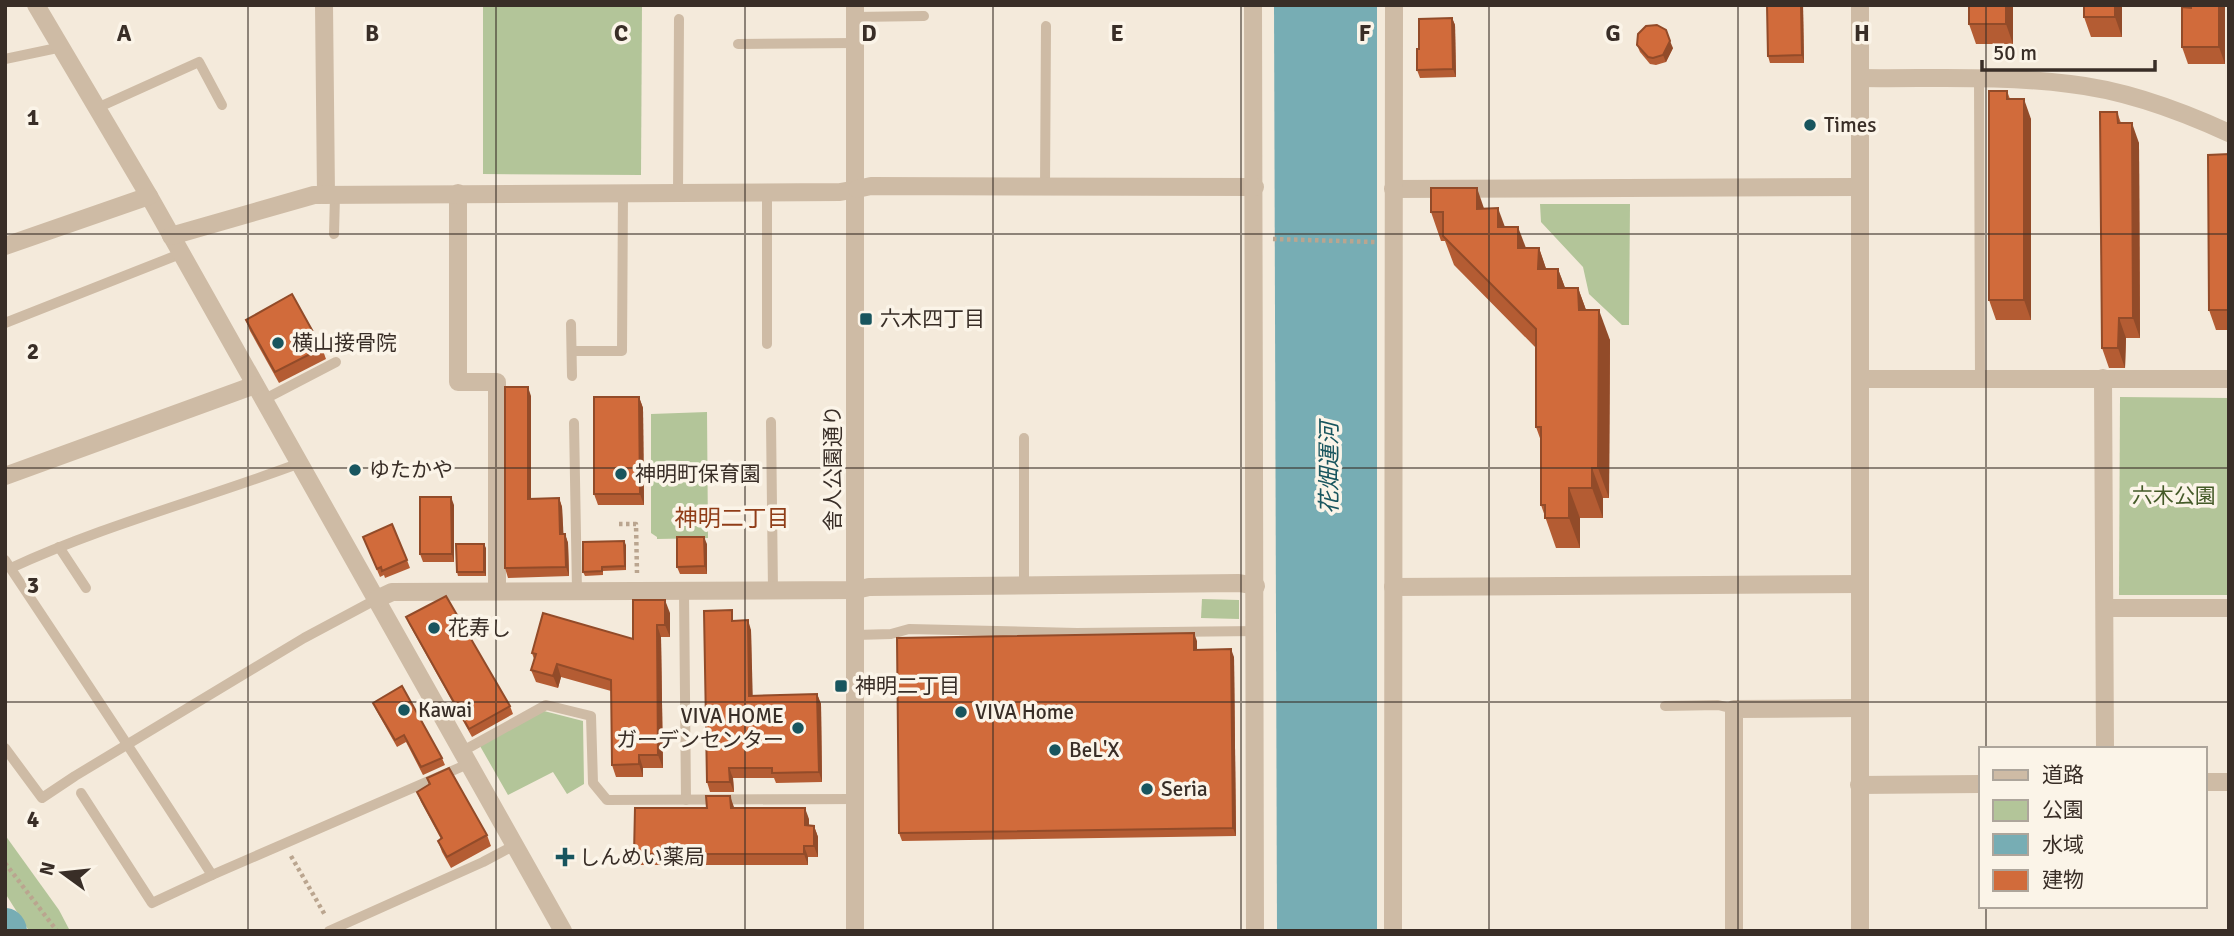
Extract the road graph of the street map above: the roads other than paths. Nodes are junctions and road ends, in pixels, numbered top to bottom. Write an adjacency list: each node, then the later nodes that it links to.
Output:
1 (36, 5): 12 (street)
2 (324, 5): 28 (street)
3 (1254, 5): 20 (street)
4 (1394, 5): 23 (street)
5 (1860, 5): 14 (street)
6 (855, 11): 7 (lane); 10 (street, 舎人公園通り)
7 (924, 16)
8 (679, 19): 24 (lane)
9 (1046, 26): 19 (lane)
10 (855, 43): 11 (lane); 22 (street, 舎人公園通り)
11 (738, 44)
12 (62, 47): 13 (lane); 17 (street)
13 (5, 59)
14 (1860, 78): 15 (street); 21 (street)
15 (1979, 78): 18 (street); 42 (lane)
16 (222, 105): 17 (lane)
17 (97, 108): 29 (street)
18 (2229, 133)
19 (1045, 186): 20 (street); 22 (street)
20 (1255, 187): 54 (street)
21 (1860, 187): 23 (street); 41 (street)
22 (857, 189): 25 (street); 57 (street, 舎人公園通り)
23 (1393, 189): 55 (street)
24 (678, 192): 25 (street); 27 (street)
25 (766, 192): 36 (lane)
26 (458, 193): 27 (street); 28 (street); 61 (street)
27 (623, 193): 37 (lane)
28 (330, 195): 30 (lane); 31 (street)
29 (149, 196): 31 (street); 32 (street)
30 (334, 234)
31 (171, 236): 33 (street)
32 (5, 246)
33 (180, 254): 34 (lane); 44 (street)
34 (5, 323)
35 (571, 324): 37 (lane)
36 (767, 344)
37 (572, 351): 39 (lane)
38 (336, 362): 44 (lane)
39 (572, 376)
40 (2103, 378): 42 (street); 43 (street); 63 (street)
41 (1860, 379): 42 (street); 52 (street)
42 (1980, 379)
43 (2229, 379)
44 (259, 393): 48 (street); 49 (street)
45 (771, 422): 60 (lane)
46 (574, 423): 58 (lane)
47 (1024, 438): 53 (lane)
48 (300, 463): 50 (lane); 62 (street)
49 (5, 477)
50 (59, 547): 51 (lane); 56 (lane)
51 (8, 564): 70 (lane)
52 (1859, 584): 55 (street); 68 (street)
53 (1024, 585): 54 (street); 57 (street)
54 (1256, 586): 65 (street)
55 (1393, 587): 87 (street)
56 (86, 588)
57 (856, 590): 60 (street); 66 (street, 舎人公園通り)
58 (577, 591): 59 (street); 61 (street)
59 (684, 591): 60 (street); 80 (lane)
60 (773, 591)
61 (497, 592): 62 (street)
62 (377, 599): 70 (lane); 73 (street)
63 (2105, 608): 64 (street); 71 (street)
64 (2229, 608)
65 (1256, 631): 66 (lane); 86 (street)
66 (856, 635): 79 (street, 舎人公園通り)
67 (1665, 706): 69 (lane)
68 (1859, 708): 69 (street); 77 (street)
69 (1734, 709): 88 (street)
70 (128, 744): 72 (lane); 82 (lane)
71 (2105, 747)
72 (5, 748)
73 (465, 758): 80 (lane); 81 (street); 82 (lane)
74 (2206, 782): 75 (street)
75 (2229, 782)
76 (1979, 784): 77 (street)
77 (1859, 785): 89 (street)
78 (81, 793): 82 (lane)
79 (855, 799): 80 (lane); 85 (street, 舎人公園通り)
80 (686, 800)
81 (515, 845): 83 (street); 84 (lane)
82 (212, 874)
83 (555, 928)
84 (331, 930)
85 (855, 931)
86 (1255, 931)
87 (1393, 931)
88 (1734, 931)
89 (1860, 931)

